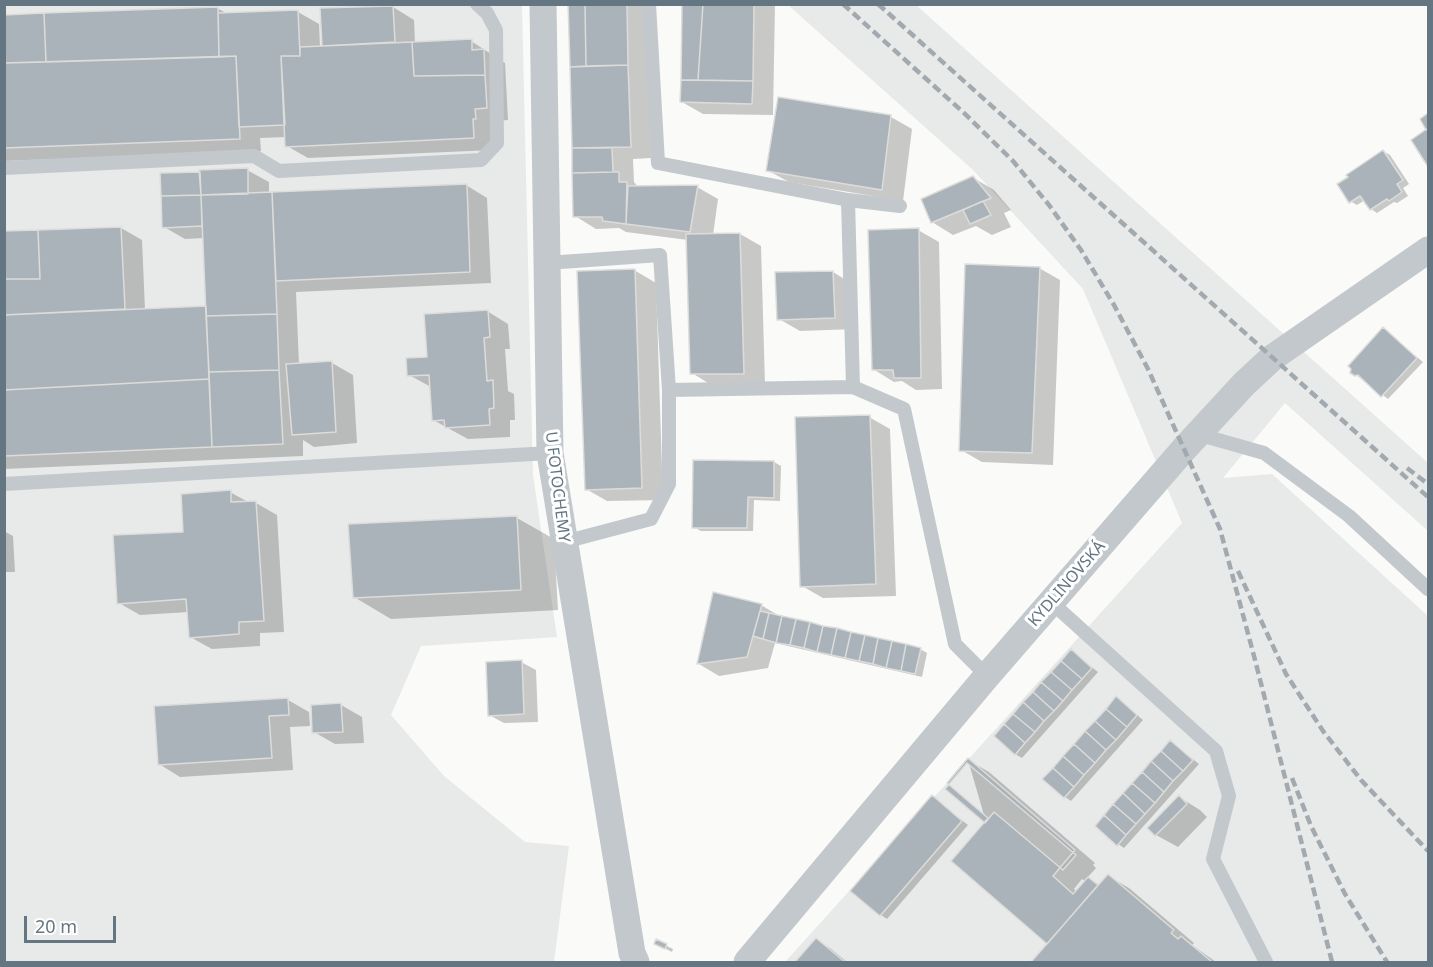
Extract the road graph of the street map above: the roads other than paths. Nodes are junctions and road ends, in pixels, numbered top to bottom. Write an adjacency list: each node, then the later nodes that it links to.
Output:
1 (477, 4): 4 (lane)
2 (543, 4): 8 (street, U FOTOCHEMY)
3 (649, 4): 5 (lane)
4 (4, 168)
5 (848, 200): 6 (lane); 9 (lane)
6 (900, 206)
7 (1428, 250): 11 (street, KYDLINOVSKÁ)
8 (547, 263): 10 (lane); 12 (street, U FOTOCHEMY)
9 (853, 387): 10 (lane); 17 (lane)
10 (669, 390): 14 (lane)
11 (1197, 434): 15 (lane); 16 (street, KYDLINOVSKÁ)
12 (550, 453): 13 (lane); 14 (street, U FOTOCHEMY)
13 (4, 484)
14 (564, 542): 18 (street, U FOTOCHEMY)
15 (1428, 589)
16 (1051, 602): 17 (street, KYDLINOVSKÁ); 20 (lane)
17 (987, 676): 19 (street, KYDLINOVSKÁ)
18 (636, 963)
19 (747, 963)
20 (1266, 963)

